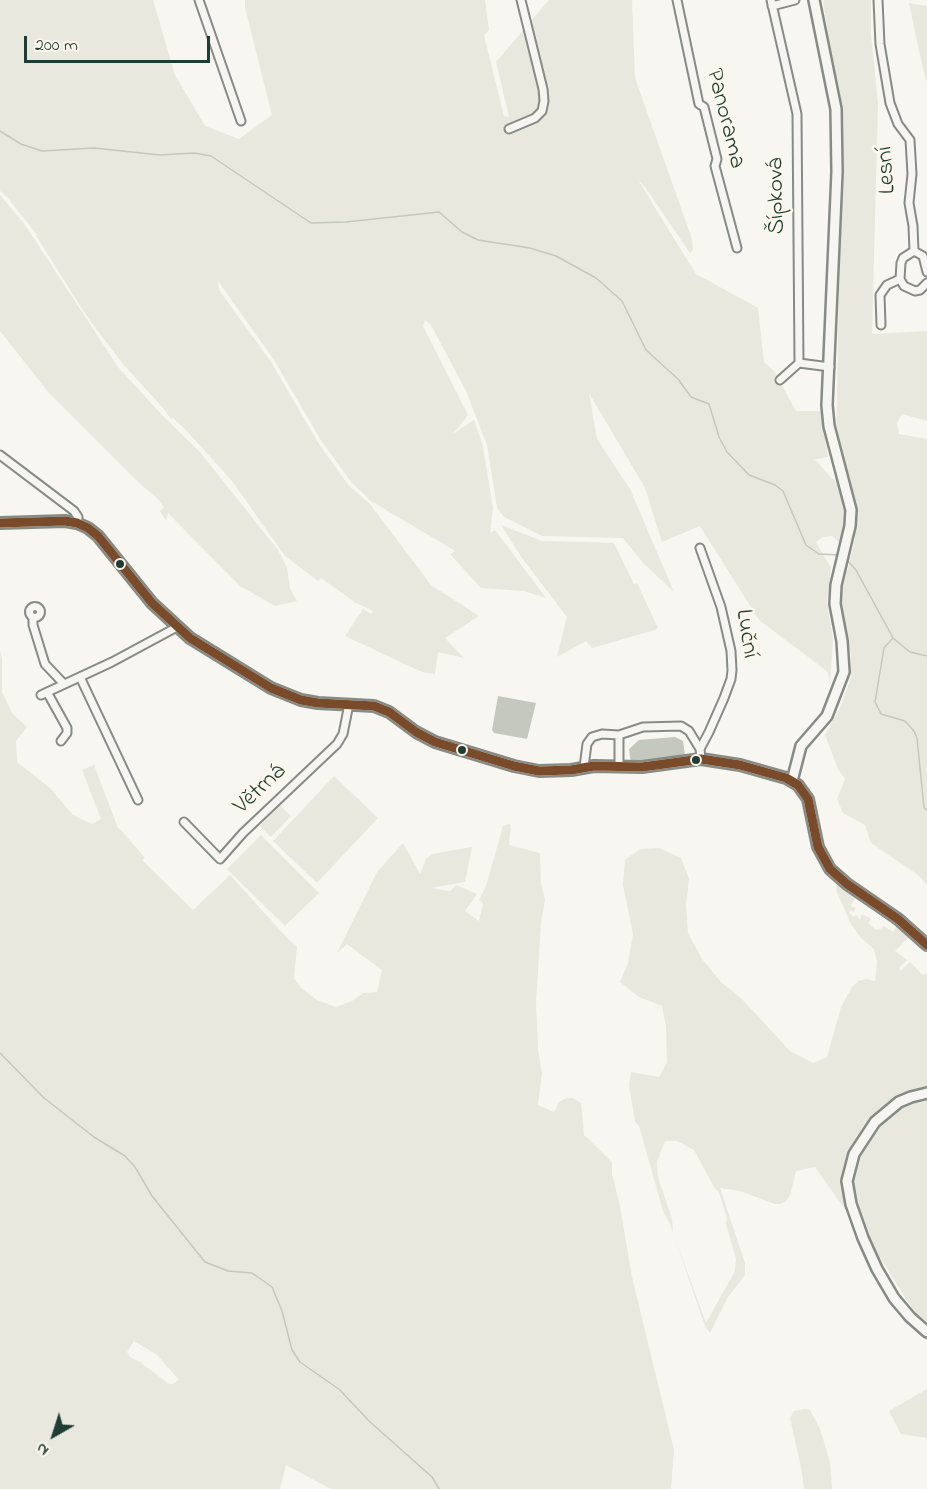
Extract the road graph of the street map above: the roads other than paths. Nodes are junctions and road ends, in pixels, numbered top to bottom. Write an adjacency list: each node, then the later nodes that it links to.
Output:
1 (521, 0): 9 (street)
2 (677, 0): 10 (street, Panorama)
3 (795, 0): 7 (street)
4 (814, 0): 17 (street)
5 (878, 0): 11 (street, Lesní)
6 (200, 1): 8 (street)
7 (771, 3): 16 (street, Šípková)
8 (241, 121)
9 (509, 129)
10 (737, 248)
11 (914, 251): 12 (street); 13 (street)
12 (927, 272)
13 (900, 279): 14 (street); 15 (street)
14 (927, 283)
15 (881, 325)
16 (799, 363): 17 (street); 18 (street)
17 (830, 367): 33 (street)
18 (780, 380)
19 (0, 455): 21 (street)
20 (0, 523): 21 (street)
21 (76, 523): 24 (street)
22 (700, 548): 30 (street, Luční)
23 (33, 617): 26 (street)
24 (177, 627): 25 (street); 27 (street)
25 (80, 677): 26 (street); 34 (street)
26 (64, 684): 29 (street)
27 (349, 704): 32 (street); 35 (street, Větrná)
28 (619, 735): 30 (street); 31 (street); 32 (street)
29 (61, 741)
30 (700, 754): 31 (street); 33 (street)
31 (619, 766): 32 (street)
32 (584, 767)
33 (792, 781): 36 (street)
34 (138, 800)
35 (184, 822)
36 (927, 945)
37 (927, 1093): 38 (street)
38 (927, 1332)

